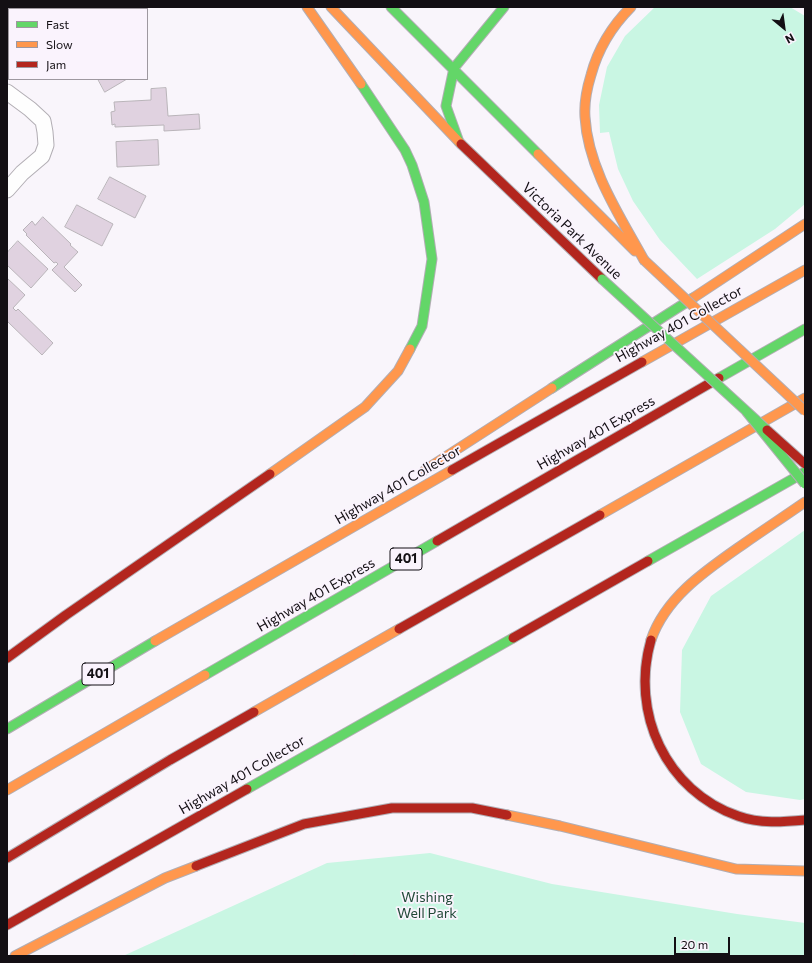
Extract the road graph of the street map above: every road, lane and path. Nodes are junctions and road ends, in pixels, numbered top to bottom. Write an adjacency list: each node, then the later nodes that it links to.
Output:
1 (307, 7): 24 (main road)
2 (331, 7): 8 (main road, Victoria Park Avenue)
3 (392, 7): 6 (main road)
4 (504, 7): 6 (main road)
5 (632, 7): 11 (main road)
6 (454, 68): 8 (main road); 11 (main road)
7 (7, 92): 9 (street)
8 (459, 142): 15 (main road, Victoria Park Avenue, bridge)
9 (7, 190)
10 (805, 224): 19 (main road)
11 (644, 260): 16 (main road, bridge)
12 (805, 270): 23 (main road, Highway 401 Collector / 401)
13 (805, 329): 26 (main road, Highway 401 Express / 401)
14 (805, 398): 28 (main road)
15 (746, 411): 17 (main road, Victoria Park Avenue, bridge); 20 (main road, bridge)
16 (805, 411)
17 (805, 464)
18 (805, 472): 30 (main road, Highway 401 Collector)
19 (418, 474)
20 (805, 484)
21 (805, 502): 27 (main road)
22 (337, 526): 23 (main road)
23 (190, 620): 25 (main road, Highway 401 Collector / 401)
24 (7, 658)
25 (7, 729)
26 (7, 790)
27 (805, 820)
28 (7, 858)
29 (805, 871): 31 (main road)
30 (7, 925)
31 (15, 956)

